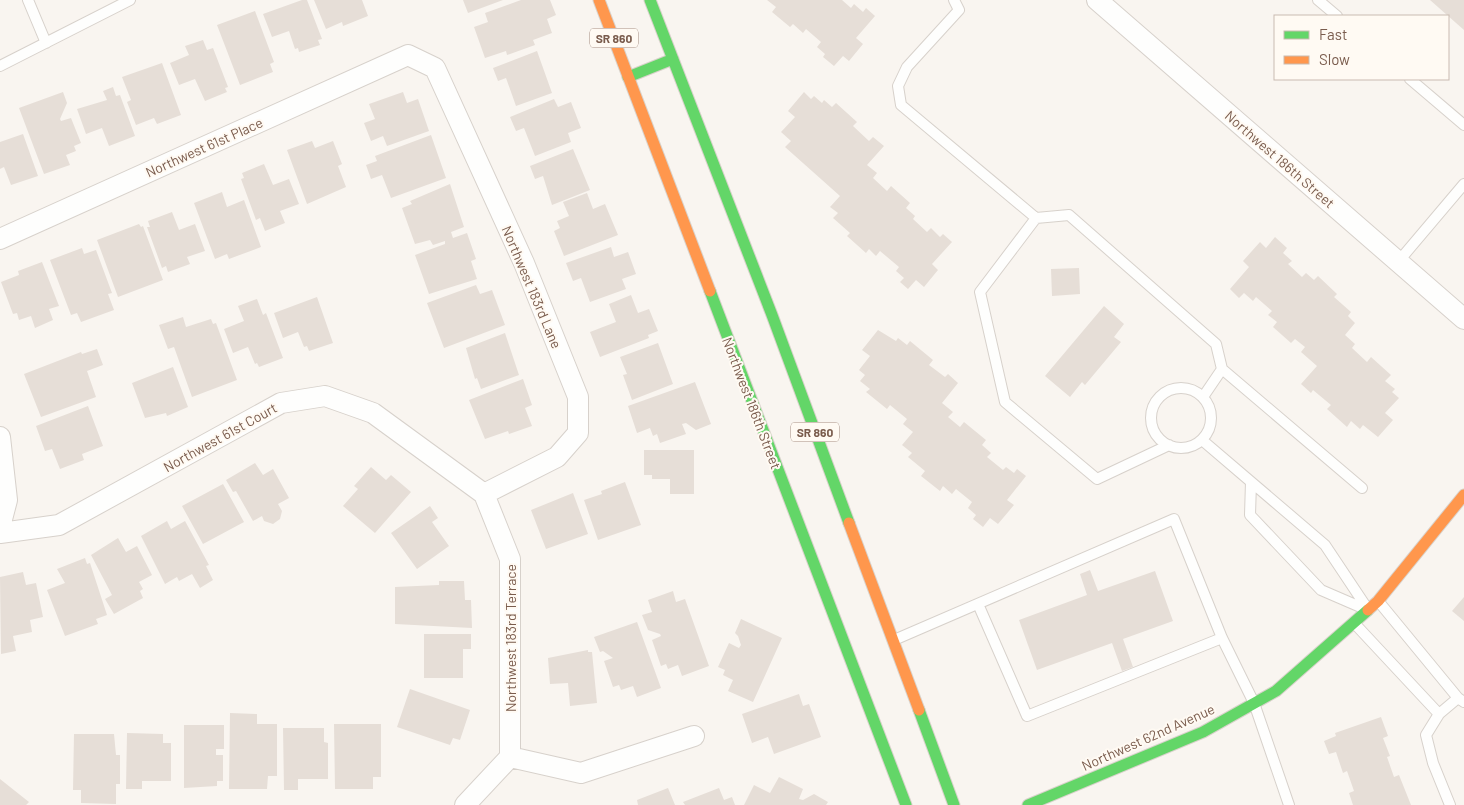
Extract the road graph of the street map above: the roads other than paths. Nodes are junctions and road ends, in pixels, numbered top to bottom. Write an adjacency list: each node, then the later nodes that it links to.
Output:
1 (28, 0): 9 (lane)
2 (130, 0): 9 (lane)
3 (599, 0): 13 (main road, Northwest 186th Street / SR 860)
4 (650, 0): 11 (main road, SR 860)
5 (954, 0): 17 (lane)
6 (1097, 0): 19 (street, Northwest 186th Street)
7 (1318, 0): 8 (lane)
8 (1336, 15)
9 (46, 43): 12 (lane)
10 (408, 55): 18 (street, Northwest 61st Place); 28 (street, Northwest 183rd Lane)
11 (673, 59): 13 (main road); 37 (main road, SR 860)
12 (0, 66)
13 (628, 77): 44 (main road, Northwest 186th Street / SR 860)
14 (1411, 80): 15 (lane)
15 (1464, 125)
16 (1464, 184): 19 (lane)
17 (1036, 218): 21 (lane); 25 (lane)
18 (0, 239)
19 (1398, 262): 20 (street, Northwest 186th Street)
20 (1464, 319)
21 (1222, 369): 22 (lane); 27 (lane)
22 (1203, 397): 24 (lane); 25 (lane)
23 (0, 437): 30 (street)
24 (1202, 440): 25 (lane); 26 (lane)
25 (1169, 445)
26 (1251, 482): 34 (lane); 34 (lane)
27 (1362, 488)
28 (484, 494): 31 (street, Northwest 61st Court); 42 (street, Northwest 183rd Terrace)
29 (1464, 495): 32 (main road, Northwest 62nd Avenue)
30 (0, 527)
31 (0, 533)
32 (1378, 601): 34 (main road, Northwest 62nd Avenue); 38 (lane)
33 (978, 604): 36 (lane); 36 (lane); 37 (lane)
34 (1369, 611): 35 (main road, Northwest 62nd Avenue)
35 (1355, 624): 39 (main road, Northwest 62nd Avenue); 40 (lane)
36 (1222, 638): 39 (lane)
37 (894, 640): 45 (main road, SR 860)
38 (1461, 700): 40 (lane)
39 (1254, 703): 46 (main road, Northwest 62nd Avenue); 47 (lane)
40 (1440, 714): 48 (lane)
41 (694, 736): 42 (street)
42 (510, 757): 43 (street)
43 (465, 805)
44 (906, 805)
45 (954, 805)
46 (1028, 805)
47 (1289, 805)
48 (1450, 805)

